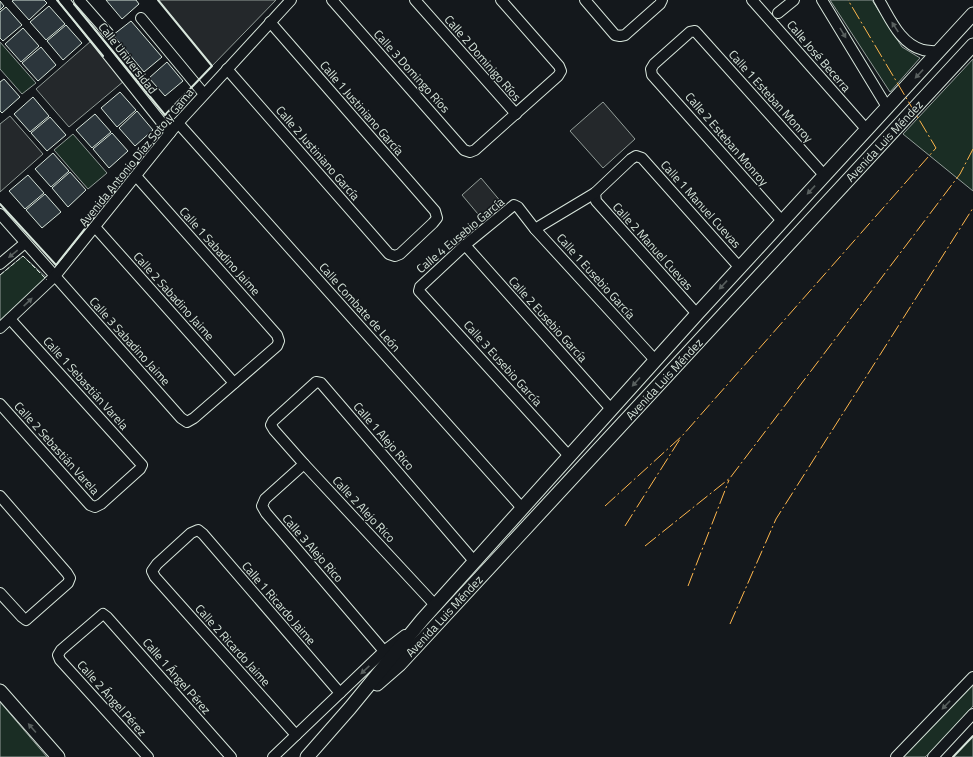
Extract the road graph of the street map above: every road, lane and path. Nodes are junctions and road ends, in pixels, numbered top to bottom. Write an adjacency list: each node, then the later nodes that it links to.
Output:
1 (79, 0): 17 (street)
2 (291, 0): 16 (street, Avenida Antonio Díaz Soto y Gama)
3 (332, 0): 24 (street, Calle 3 Domingo Ríos)
4 (415, 0): 24 (street, Calle 2 Dominigo Ríos)
5 (501, 0): 24 (street)
6 (585, 0): 7 (street)
7 (662, 0)
8 (752, 0): 26 (street, Calle José Becerra)
9 (794, 0): 13 (street)
10 (822, 0): 23 (street, one-way to 23)
11 (879, 0): 20 (street, one-way to 11)
12 (69, 2): 27 (street, Calle Universidad)
13 (778, 13)
14 (973, 14): 20 (main road, Avenida Luis Méndez)
15 (141, 18): 22 (street)
16 (270, 22): 21 (street, Avenida Antonio Díaz Soto y Gama); 38 (street, Calle 1 Justiniano García)
17 (108, 33)
18 (699, 35): 28 (street, Calle 1 Esteban Monroy); 33 (street, Calle 2 Esteban Monroy)
19 (973, 45): 66 (main road, Avenida Luis Méndez)
20 (938, 52): 23 (main road, Avenida Luis Méndez, one-way to 23)
21 (227, 69): 22 (street, Avenida Antonio Díaz Soto y Gama); 38 (street, Calle 2 Justiniano García)
22 (204, 94): 25 (street, Avenida Antonio Díaz Soto y Gama)
23 (887, 107): 26 (main road, Avenida Luis Méndez)
24 (516, 114)
25 (178, 123): 27 (street, Avenida Antonio Díaz Soto y Gama); 55 (street, Calle Combate de León)
26 (867, 130): 28 (main road, Avenida Luis Méndez)
27 (170, 133): 29 (street, Avenida Antonio Díaz Soto y Gama)
28 (824, 175): 33 (main road, Avenida Luis Méndez, one-way to 33)
29 (136, 176): 34 (street, Avenida Antonio Díaz Soto y Gama); 47 (street, Calle 1 Sabadino Jaime)
30 (595, 192): 35 (street); 40 (street, Calle 1 Manuel Cuevas); 43 (street, Calle 2 Manuel Cuevas)
31 (518, 207): 35 (street, Calle 1 Eusebio García); 37 (street, Calle 4 Eusebio García)
32 (0, 214): 36 (street, Calle 3 Sabadino Jaime)
33 (782, 221): 40 (main road, Avenida Luis Méndez)
34 (95, 227): 41 (street, Avenida Antonio Díaz Soto y Gama); 47 (street, Calle 2 Sabadino Jaime)
35 (536, 229): 46 (street, Calle 1 Eusebio García)
36 (25, 243): 39 (street, one-way to 39); 41 (street, Calle 3 Sabadino Jaime)
37 (465, 245): 42 (street, Calle 4 Eusebio García); 49 (street, Calle 2 Eusebio García)
38 (389, 254)
39 (0, 264)
40 (740, 268): 43 (main road, Avenida Luis Méndez, one-way to 43)
41 (55, 276): 44 (street, Avenida Antonio Díaz Soto y Gama, one-way to 41); 47 (street, Calle 3 Sabadino Jaime)
42 (420, 287): 51 (street, Calle 3 Eusebio García)
43 (697, 314): 46 (main road, Avenida Luis Méndez)
44 (10, 319): 45 (street, Avenida Antonio Díaz Soto y Gama); 54 (street, Calle 1 Sebastián Varela)
45 (0, 328)
46 (655, 360): 49 (main road, Avenida Luis Méndez, one-way to 49)
47 (234, 383)
48 (0, 404): 54 (street, Calle 2 Sebastián Varela)
49 (611, 409): 51 (main road, Avenida Luis Méndez)
50 (274, 430): 52 (street, Calle 2 Alejo Rico); 57 (street, Calle 1 Alejo Rico)
51 (569, 456): 55 (main road, Avenida Luis Méndez)
52 (304, 464): 59 (street, Calle 2 Alejo Rico); 62 (street, Calle 3 Alejo Rico)
53 (0, 496): 58 (street)
54 (95, 507)
55 (522, 508): 57 (main road, Avenida Luis Méndez)
56 (198, 530): 65 (street, Calle 1 Ricardo Jaime); 68 (street, Calle 2 Ricardo Jaime)
57 (474, 562): 59 (main road, Avenida Luis Méndez)
58 (0, 593)
59 (435, 605): 61 (main road, Avenida Luis Méndez)
60 (103, 614): 70 (street, Calle 2 Ángel Pérez); 71 (street, Calle 1 Ángel Pérez)
61 (416, 626): 62 (street, Avenida Luis Méndez); 66 (main road, Avenida Luis Méndez)
62 (384, 651): 65 (street, Avenida Luis Méndez, one-way to 65)
63 (973, 677): 74 (street, one-way to 74)
64 (0, 691): 69 (main road, one-way to 64)
65 (340, 693): 68 (street, Avenida Luis Méndez)
66 (350, 708): 73 (main road, Avenida Luis Méndez)
67 (973, 714): 75 (street)
68 (296, 735): 72 (street, Avenida Luis Méndez)
69 (58, 757)
70 (148, 757)
71 (231, 757)
72 (273, 757)
73 (307, 757)
74 (896, 757)
75 (933, 757)

